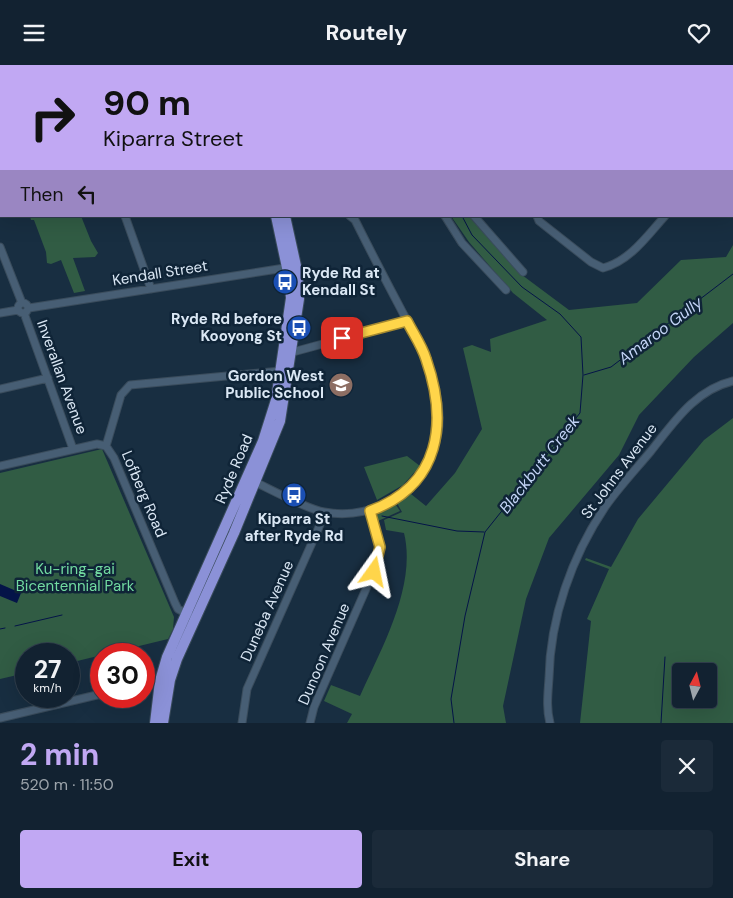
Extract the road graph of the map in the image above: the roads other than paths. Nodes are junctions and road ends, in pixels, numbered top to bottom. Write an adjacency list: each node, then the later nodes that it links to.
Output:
1 (125, 217): 12 (street)
2 (276, 217): 10 (highway, Ryde Road)
3 (285, 217): 10 (highway, Ryde Road)
4 (351, 217): 16 (street)
5 (446, 217): 13 (street)
6 (475, 217): 11 (street)
7 (537, 217): 8 (street)
8 (664, 217)
9 (0, 247): 14 (street, Inverallan Avenue)
10 (292, 267): 12 (street, Kendall Street); 17 (highway, Ryde Road); 18 (highway, Ryde Road)
11 (523, 273)
12 (152, 289): 14 (street, Kendall Street)
13 (506, 290)
14 (23, 308): 15 (street, Kendall Street); 19 (street, Inverallan Avenue)
15 (0, 313)
16 (407, 321): 17 (street); 26 (street)
17 (292, 352): 25 (highway, Ryde Road)
18 (280, 371): 22 (street); 25 (highway, Ryde Road)
19 (48, 378): 21 (street); 23 (street, Inverallan Avenue)
20 (733, 381): 37 (street, St Johns Avenue)
21 (0, 389)
22 (106, 446): 23 (street, Lofberg Road); 28 (street, Lofberg Road)
23 (74, 449): 24 (street, Lofberg Road)
24 (0, 466)
25 (251, 480): 27 (street); 28 (highway, Ryde Road)
26 (370, 511): 27 (street); 36 (street, Dunoon Avenue)
27 (324, 512): 35 (street, Duneba Avenue)
28 (191, 615): 29 (highway, Ryde Road)
29 (165, 680): 30 (street); 33 (highway, Ryde Road); 34 (highway, Ryde Road)
30 (155, 682)
31 (90, 697): 32 (street)
32 (0, 718)
33 (155, 723)
34 (163, 723)
35 (242, 723)
36 (310, 723)
37 (550, 723)

